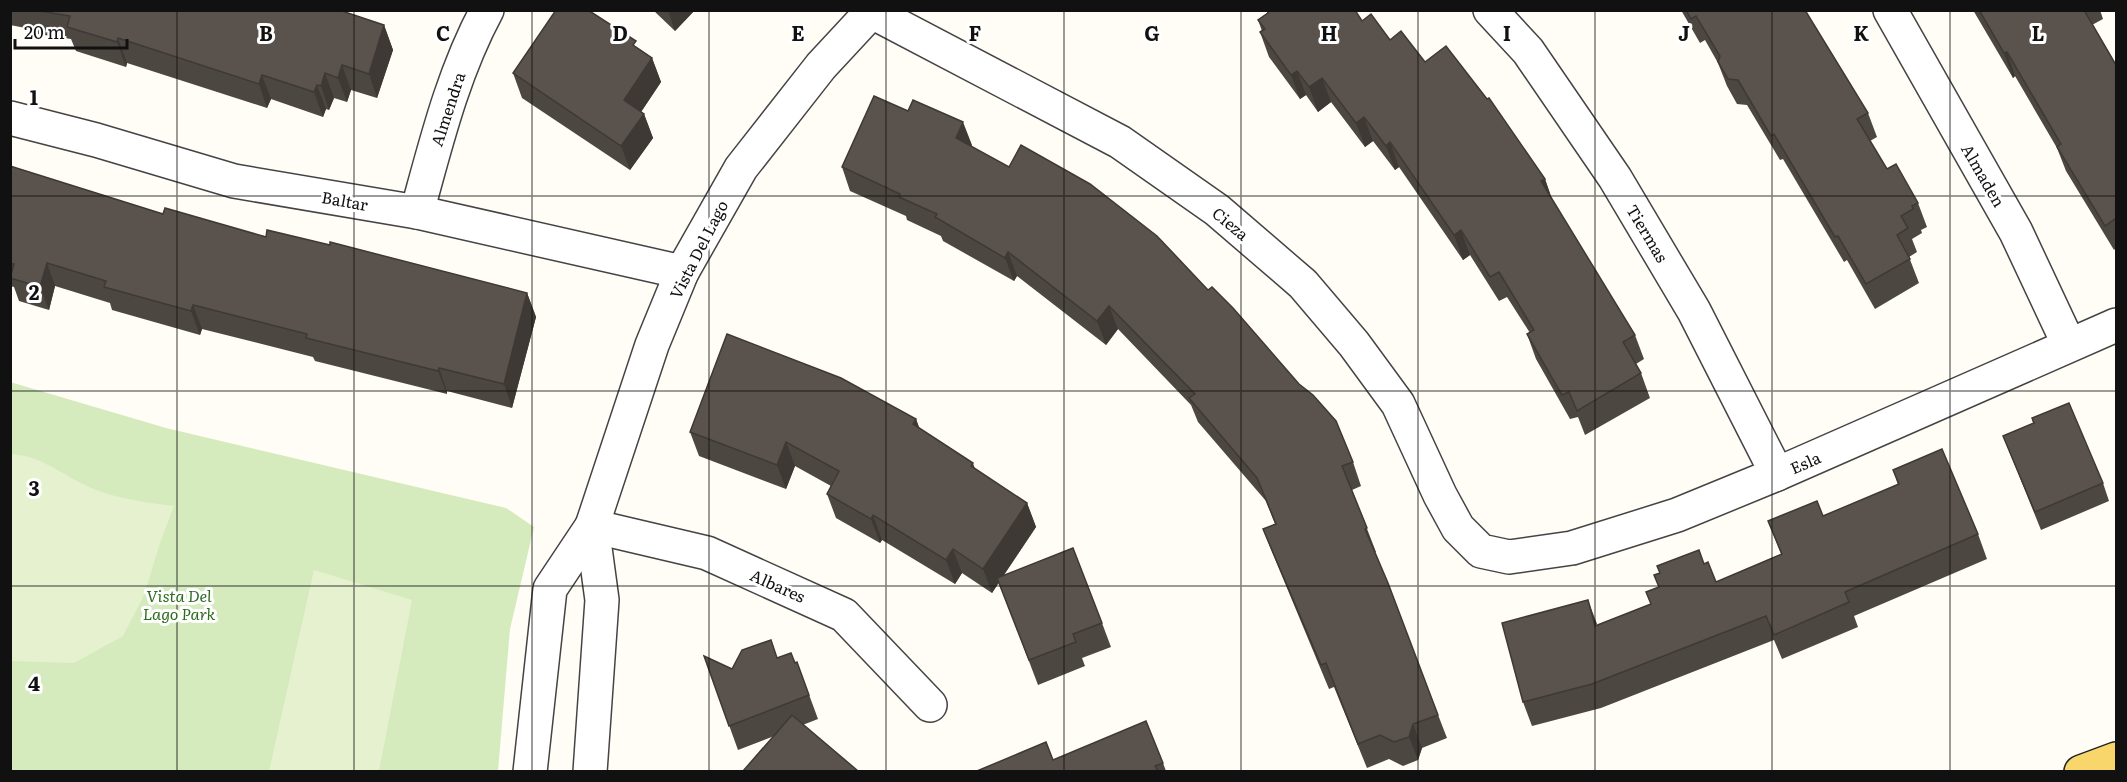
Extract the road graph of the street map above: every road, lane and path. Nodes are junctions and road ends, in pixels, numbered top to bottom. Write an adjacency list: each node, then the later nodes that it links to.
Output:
1 (487, 10): 6 (street, Almendra)
2 (1490, 10): 10 (street, Tiermas)
3 (1890, 10): 9 (street, Almaden)
4 (873, 11): 7 (street, Vista Del Lago); 12 (street, Cieza)
5 (10, 118): 6 (street, Baltar)
6 (417, 212): 7 (street, Baltar)
7 (682, 272): 11 (street, Vista Del Lago)
8 (2116, 325): 9 (street, Esla)
9 (2069, 345): 10 (street, Esla)
10 (1777, 474): 12 (street, Esla)
11 (592, 526): 13 (street, Albares); 15 (street, Vista Del Lago); 16 (street, Vista Del Lago)
12 (1481, 551)
13 (930, 705)
14 (2116, 759): 17 (main road)
15 (530, 771)
16 (590, 771)
17 (2081, 771)

